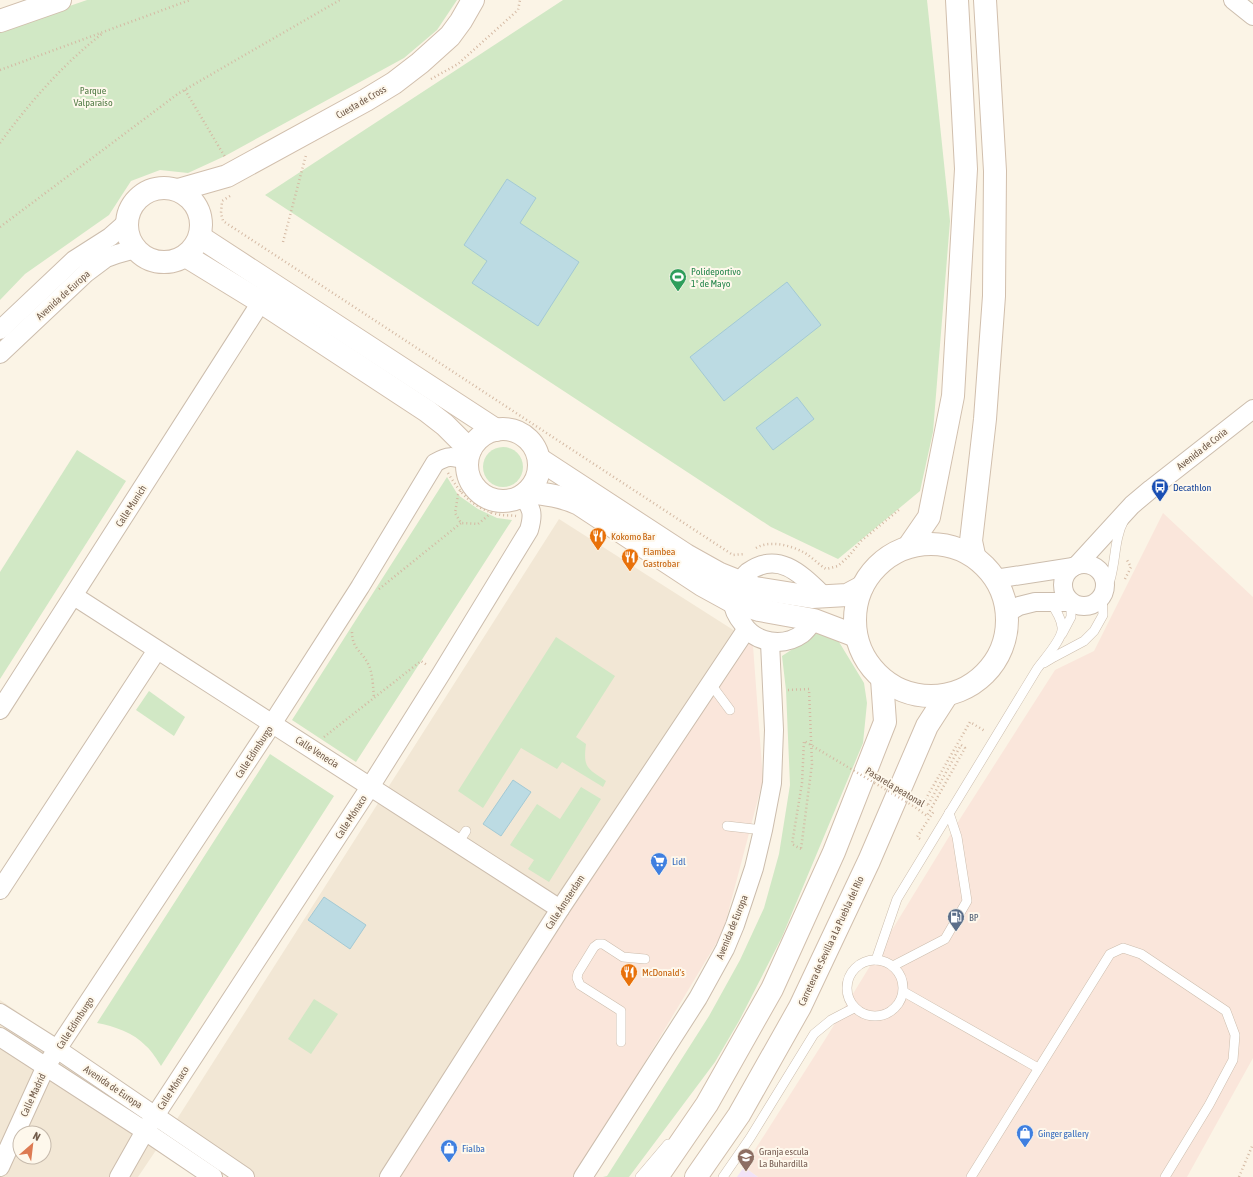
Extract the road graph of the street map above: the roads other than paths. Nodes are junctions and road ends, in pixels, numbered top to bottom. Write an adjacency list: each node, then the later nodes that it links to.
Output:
1 (60, 0): 7 (main road)
2 (473, 0): 8 (main road, Cuesta de Cross)
3 (957, 0): 24 (main road)
4 (985, 0): 25 (main road)
5 (1233, 0): 6 (street)
6 (1253, 16)
7 (0, 21)
8 (231, 174): 9 (main road, Cuesta de Cross); 10 (main road, Cuesta de Cross)
9 (178, 190): 10 (main road); 11 (main road)
10 (200, 213): 12 (main road)
11 (127, 222): 13 (main road); 16 (street, Avenida de Europa)
12 (200, 237): 14 (main road); 19 (main road)
13 (135, 249): 14 (main road); 17 (street, Avenida de Europa)
14 (186, 256): 15 (main road)
15 (261, 302): 21 (main road); 31 (street, Calle Munich)
16 (0, 330)
17 (0, 354)
18 (1253, 409): 23 (street, Avenida de Coria)
19 (496, 430): 20 (main road); 21 (main road)
20 (539, 459): 22 (main road); 29 (main road)
21 (467, 470): 22 (main road); 47 (street, Calle Edimburgo)
22 (525, 494): 29 (main road); 48 (street, Calle Mónaco)
23 (1132, 505): 26 (street, Avenida de Coria); 30 (lane, Avenida de Coria)
24 (909, 546): 25 (main road); 28 (main road)
25 (974, 554): 27 (main road)
26 (1075, 566): 27 (street); 30 (street); 33 (street)
27 (995, 579): 34 (main road)
28 (862, 587): 29 (main road); 37 (main road)
29 (737, 592): 35 (main road); 36 (street)
30 (1103, 593): 33 (street); 41 (lane)
31 (74, 596): 40 (street, Calle Venecia); 45 (street, Calle Munich)
32 (1050, 602): 33 (street); 34 (street); 38 (lane)
33 (1071, 602): 38 (lane)
34 (1007, 613): 44 (main road)
35 (814, 620): 37 (main road); 39 (street)
36 (746, 630): 39 (street); 43 (street, Calle Ámsterdam)
37 (856, 636): 42 (main road)
38 (1058, 640): 41 (lane)
39 (770, 642): 51 (street, Avenida de Europa)
40 (157, 650): 47 (street, Calle Venecia); 52 (street)
41 (1037, 669): 49 (lane)
42 (882, 679): 44 (main road); 65 (main road)
43 (710, 683): 46 (lane); 53 (street, Calle Ámsterdam)
44 (946, 695): 76 (main road, Carretera de Sevilla a La Puebla del Río)
45 (0, 710)
46 (730, 710)
47 (272, 724): 48 (street, Calle Venecia); 62 (street, Calle Edimburgo)
48 (370, 787): 53 (street, Calle Venecia); 66 (street, Calle Mónaco)
49 (949, 813): 55 (lane); 56 (lane)
50 (727, 826): 51 (lane)
51 (763, 830): 73 (street, Avenida de Europa)
52 (0, 890)
53 (560, 908): 72 (street, Calle Ámsterdam)
54 (645, 959): 61 (lane)
55 (876, 960): 56 (lane); 58 (lane)
56 (893, 966): 57 (lane)
57 (904, 992): 58 (lane); 64 (lane)
58 (854, 1008): 77 (lane)
59 (0, 1013): 62 (street, Avenida de Europa)
60 (0, 1037): 63 (street, Avenida de Europa)
61 (621, 1042)
62 (57, 1049): 63 (street, Calle Edimburgo); 66 (street, Avenida de Europa)
63 (46, 1066): 67 (street, Avenida de Europa); 68 (street, Calle Madrid)
64 (1038, 1068): 78 (lane); 79 (lane)
65 (718, 1085): 74 (lane); 75 (main road)
66 (155, 1116): 67 (street, Calle Mónaco); 71 (street, Avenida de Europa)
67 (144, 1131): 69 (street, Calle Mónaco); 70 (street, Avenida de Europa)
68 (0, 1167)
69 (119, 1177)
70 (212, 1177)
71 (245, 1177)
72 (389, 1177)
73 (583, 1177)
74 (640, 1177)
75 (657, 1177)
76 (696, 1177)
77 (723, 1177)
78 (971, 1177)
79 (1166, 1177)

